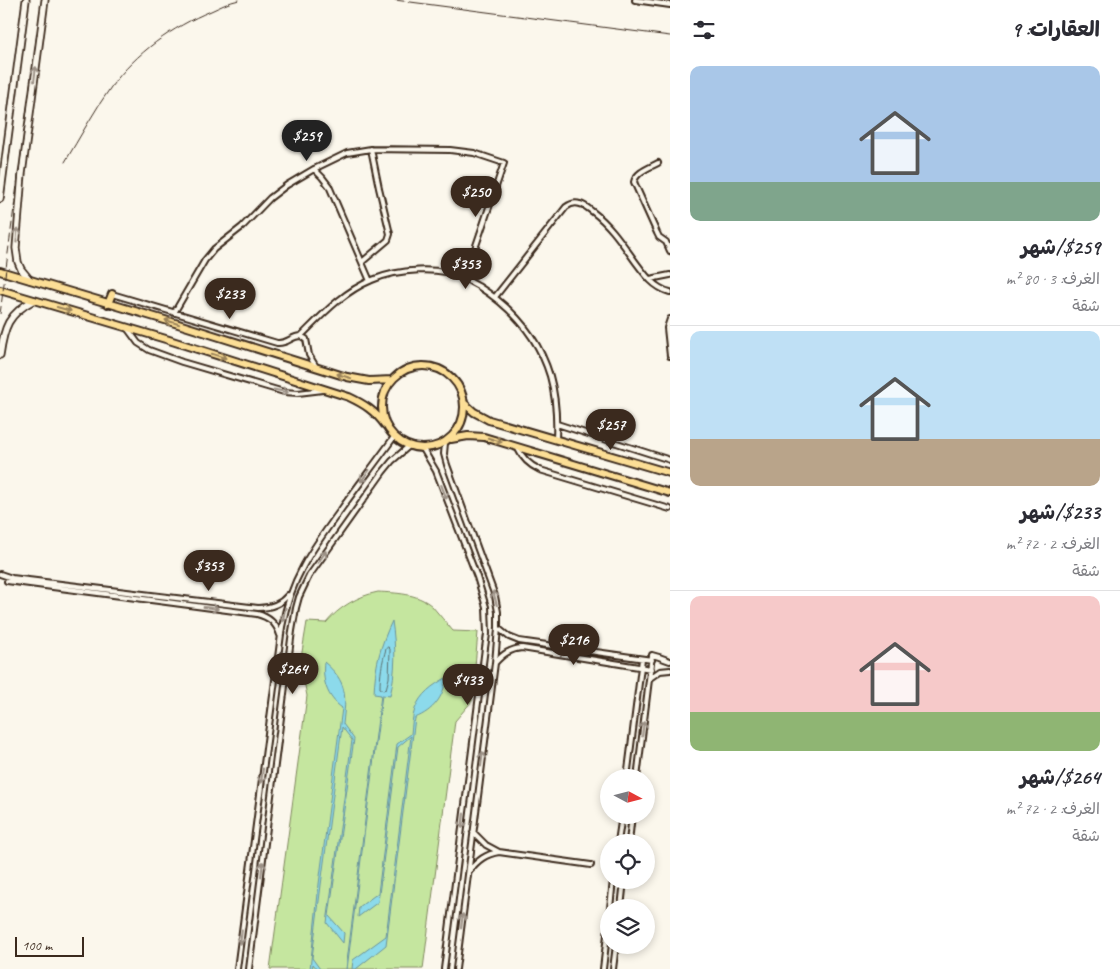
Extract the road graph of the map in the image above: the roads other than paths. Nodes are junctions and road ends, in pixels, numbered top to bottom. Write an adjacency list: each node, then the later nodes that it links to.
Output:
1 (26, 0): 8 (street)
2 (45, 0): 15 (street, one-way to 2)
3 (635, 0): 4 (street)
4 (670, 5)
5 (372, 150): 7 (street); 11 (street); 14 (street)
6 (658, 163): 9 (street)
7 (314, 169): 11 (street); 24 (street)
8 (0, 199)
9 (669, 246): 10 (street)
10 (670, 251)
11 (362, 262): 17 (street)
12 (0, 271): 15 (main road)
13 (670, 275): 16 (street)
14 (465, 278): 17 (street); 21 (street)
15 (30, 280): 23 (main road)
16 (650, 280): 19 (street); 21 (street)
17 (370, 281): 27 (street)
18 (0, 290): 22 (main road)
19 (670, 292)
20 (112, 294): 23 (main road); 24 (street)
21 (495, 297): 34 (street)
22 (34, 300): 26 (main road, one-way to 26); 28 (street)
23 (108, 304): 30 (main road, one-way to 23)
24 (174, 313): 27 (street)
25 (670, 319): 29 (street)
26 (126, 328): 32 (main road, one-way to 32); 32 (street, one-way to 32)
27 (301, 336): 30 (street)
28 (0, 355)
29 (670, 356)
30 (317, 367): 31 (main road, one-way to 30)
31 (392, 380): 33 (main road); 35 (main road)
32 (326, 389): 35 (main road)
33 (464, 403): 37 (main road); 38 (main road)
34 (557, 424): 37 (street); 42 (street)
35 (386, 425): 36 (main road)
36 (394, 436): 39 (main road); 48 (street, one-way to 48)
37 (556, 440): 43 (main road)
38 (446, 442): 40 (main road, one-way to 40); 41 (main road); 53 (street, one-way to 38)
39 (409, 446): 41 (main road); 72 (street, one-way to 39)
40 (517, 447): 44 (main road); 45 (street)
41 (423, 449): 73 (street, one-way to 73)
42 (670, 460)
43 (670, 473)
44 (670, 493)
45 (670, 509)
46 (0, 574): 49 (street)
47 (7, 581): 51 (street)
48 (292, 589): 50 (street); 54 (street, one-way to 54)
49 (128, 592): 50 (street); 51 (street)
50 (140, 593): 52 (street)
51 (128, 597): 52 (street)
52 (139, 599): 54 (street, one-way to 54)
53 (498, 628): 56 (street); 58 (street)
54 (281, 640): 71 (street, one-way to 71)
55 (652, 658): 56 (street); 57 (street); 60 (street)
56 (642, 659): 59 (street)
57 (670, 662)
58 (495, 663): 59 (street); 65 (street, one-way to 58)
59 (641, 668): 60 (street); 63 (street)
60 (651, 669): 62 (street)
61 (670, 670): 62 (street)
62 (650, 678): 64 (street, one-way to 62)
63 (628, 769)
64 (638, 769)
65 (473, 832): 66 (street); 68 (street)
66 (499, 852): 67 (street); 68 (street)
67 (591, 865)
68 (468, 872): 74 (street, one-way to 68)
69 (604, 954): 75 (street)
70 (615, 954): 76 (street)
71 (237, 969)
72 (249, 969)
73 (444, 969)
74 (456, 969)
75 (602, 969)
76 (613, 969)

